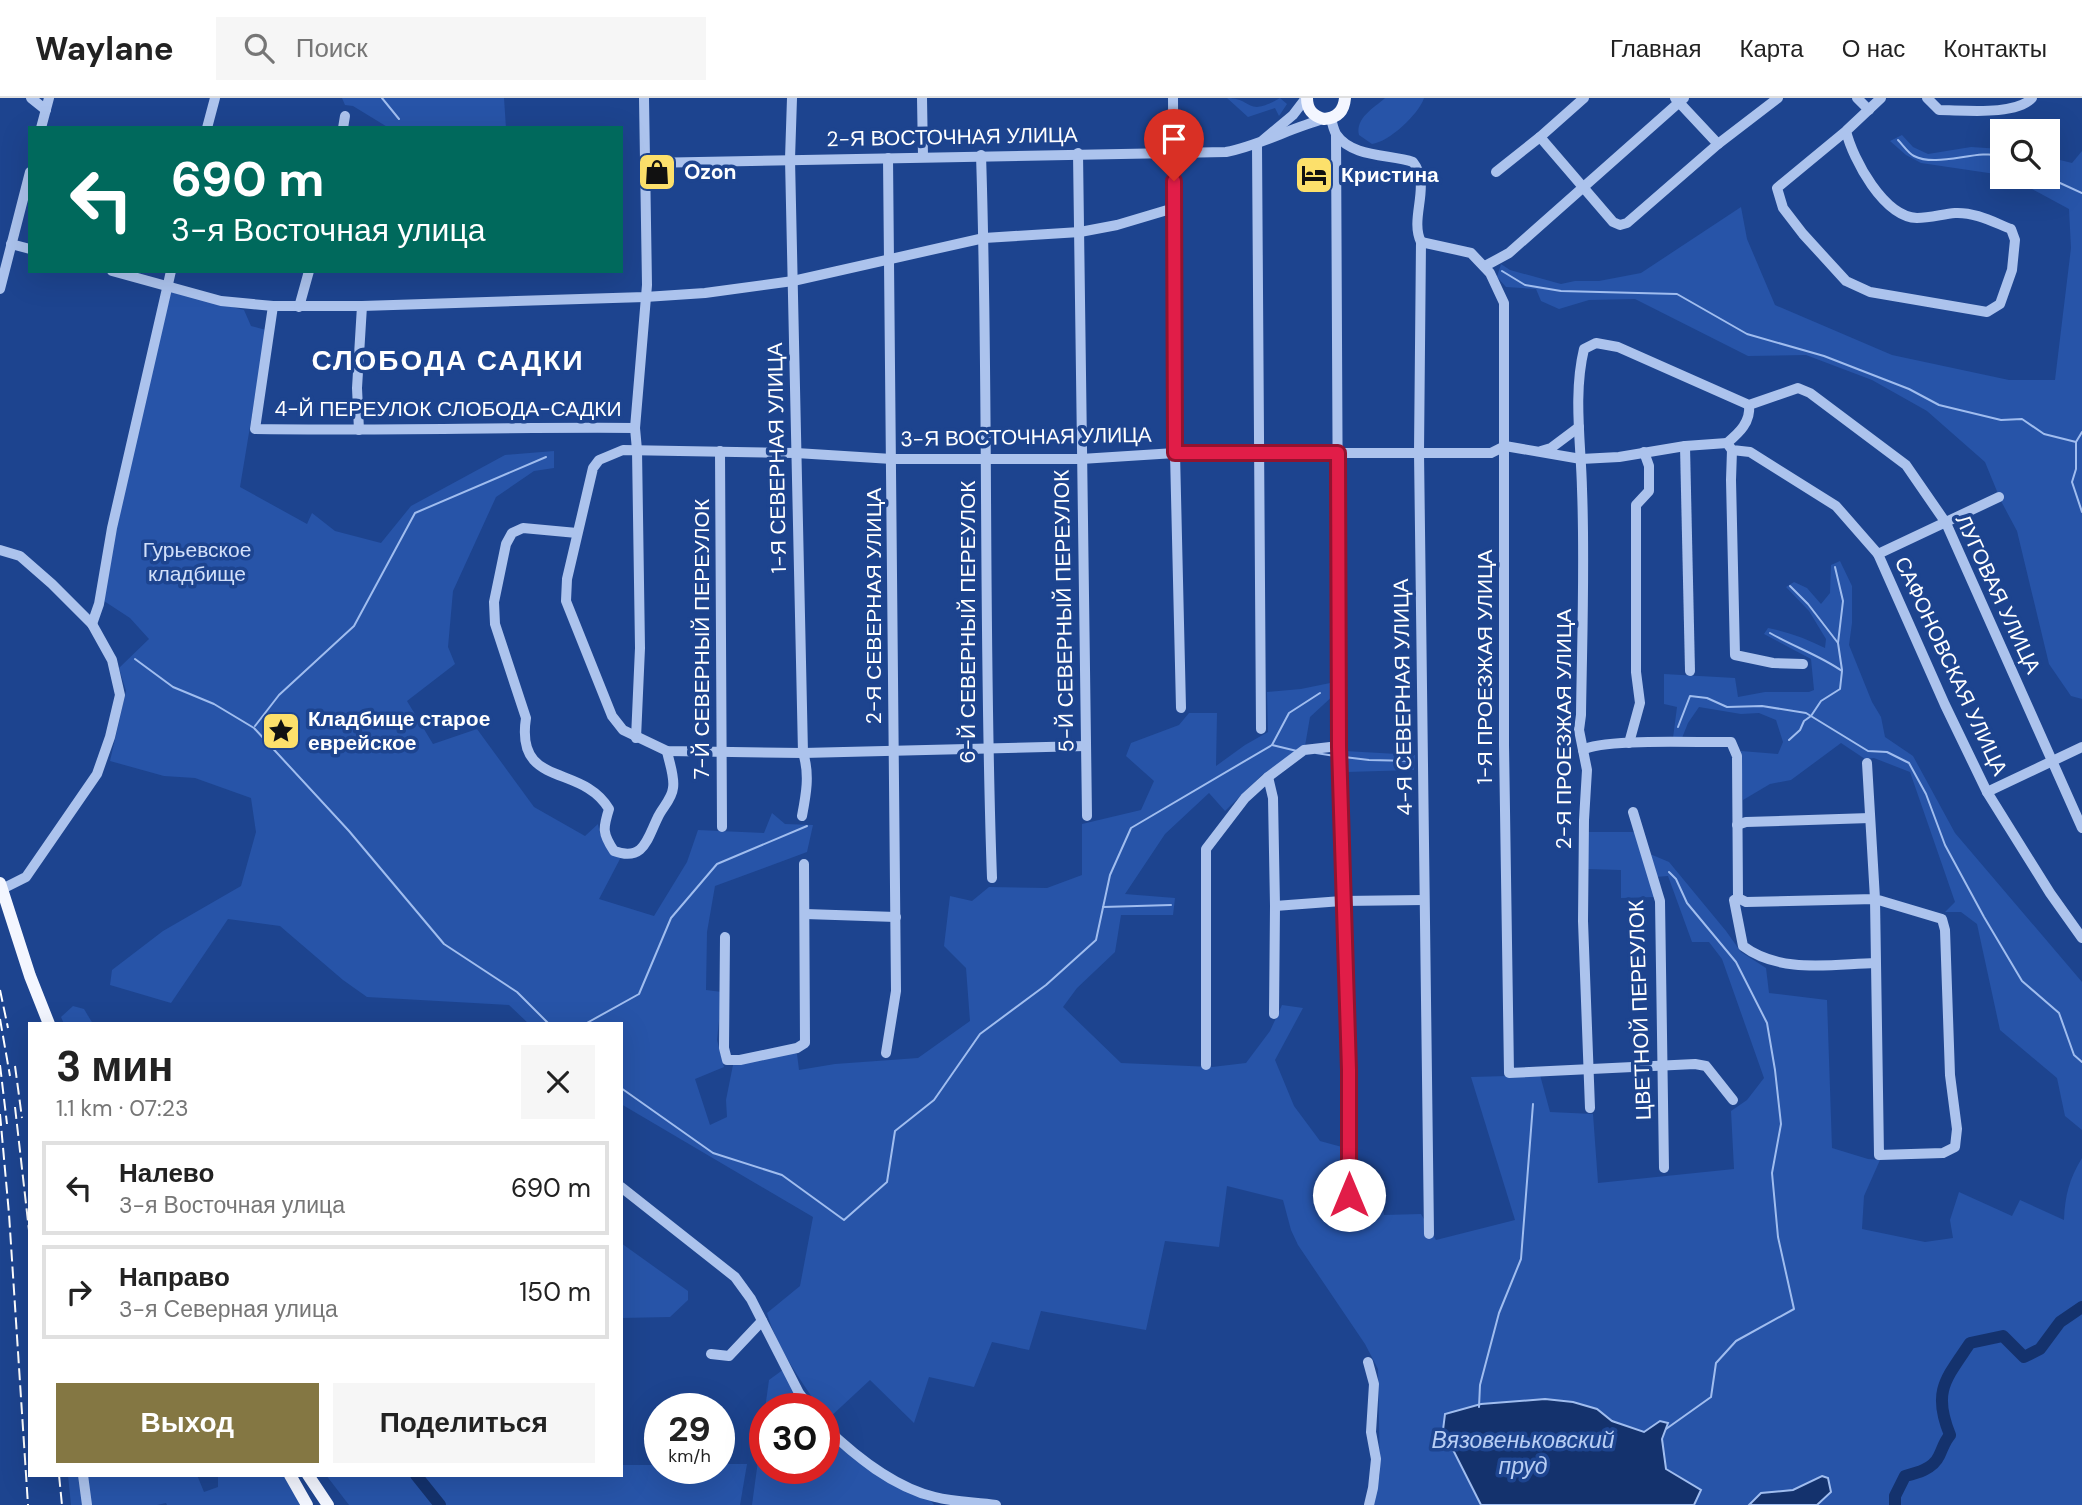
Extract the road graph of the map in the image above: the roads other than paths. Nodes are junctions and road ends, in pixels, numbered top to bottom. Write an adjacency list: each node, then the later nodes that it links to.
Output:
1 (31, 98): 17 (street)
2 (49, 98): 17 (street)
3 (215, 98): 22 (street)
4 (644, 98): 35 (street)
5 (792, 98): 34 (street, 1-Я СЕВЕРНАЯ УЛИЦА)
6 (922, 98): 32 (street)
7 (1173, 98): 30 (street)
8 (1307, 98): 20 (main road); 28 (street, 2-Я ВОСТОЧНАЯ УЛИЦА)
9 (1345, 98): 20 (main road)
10 (1584, 98): 26 (street)
11 (1778, 98): 27 (street)
12 (1857, 98): 18 (street)
13 (1881, 98): 18 (street)
14 (1927, 98): 15 (street)
15 (2032, 98)
16 (1679, 99): 27 (street); 38 (street)
17 (46, 110): 21 (street)
18 (1869, 110): 24 (street)
19 (345, 116): 23 (street)
20 (1327, 119): 25 (street); 28 (street, 2-Я ВОСТОЧНАЯ УЛИЦА)
21 (42, 126)
22 (208, 126)
23 (343, 126)
24 (1846, 131): 24 (street)
25 (1336, 135): 42 (street, 4-Я СЕВЕРНАЯ УЛИЦА); 71 (street)
26 (1540, 137): 36 (street); 38 (street)
27 (1717, 144): 38 (street)
28 (1257, 145): 30 (street, 2-Я ВОСТОЧНАЯ УЛИЦА); 72 (street)
29 (1078, 153): 30 (street, 2-Я ВОСТОЧНАЯ УЛИЦА); 31 (street, 2-Я ВОСТОЧНАЯ УЛИЦА); 40 (street, 5-Й СЕВЕРНЫЙ ПЕРЕУЛОК)
30 (1174, 154): 39 (street)
31 (981, 155): 32 (street, 2-Я ВОСТОЧНАЯ УЛИЦА); 41 (street, 6-Й СЕВЕРНЫЙ ПЕРЕУЛОК)
32 (923, 156): 33 (street, 2-Я ВОСТОЧНАЯ УЛИЦА)
33 (888, 158): 34 (street, 2-Я ВОСТОЧНАЯ УЛИЦА); 45 (street, 2-Я СЕВЕРНАЯ УЛИЦА)
34 (790, 159): 35 (street, 2-Я ВОСТОЧНАЯ УЛИЦА); 50 (street, 1-Я СЕВЕРНАЯ УЛИЦА)
35 (646, 163): 53 (street)
36 (1496, 172)
37 (28, 180): 43 (street)
38 (1582, 188): 46 (street)
39 (1174, 208): 40 (street); 70 (street)
40 (1080, 232): 41 (street); 74 (street, 5-Й СЕВЕРНЫЙ ПЕРЕУЛОК)
41 (984, 238): 45 (street); 73 (street, 6-Й СЕВЕРНЫЙ ПЕРЕУЛОК)
42 (1421, 242): 46 (street); 66 (street, 4-Я СЕВЕРНАЯ УЛИЦА)
43 (11, 244): 44 (street); 52 (street)
44 (28, 248)
45 (889, 261): 50 (street); 75 (street, 2-Я СЕВЕРНАЯ УЛИЦА)
46 (1485, 266): 61 (street, 1-Я ПРОЕЗЖАЯ УЛИЦА)
47 (119, 273): 51 (street)
48 (171, 273): 51 (street)
49 (308, 273): 56 (street)
50 (793, 281): 53 (street); 69 (street, 1-Я СЕВЕРНАЯ УЛИЦА)
51 (168, 286): 54 (street); 82 (street)
52 (0, 289)
53 (645, 297): 55 (street); 59 (street)
54 (273, 306): 56 (street); 60 (street, 4-Й ПЕРЕУЛОК СЛОБОДА-САДКИ)
55 (362, 306): 56 (street); 60 (street)
56 (299, 307)
57 (1749, 405): 58 (street, 2-Я ПРОЕЗЖАЯ УЛИЦА); 63 (street); 78 (street, ЛУГОВАЯ УЛИЦА)
58 (1578, 427): 67 (street); 76 (street, 2-Я ПРОЕЗЖАЯ УЛИЦА)
59 (635, 428): 60 (street, 4-Й ПЕРЕУЛОК СЛОБОДА-САДКИ); 64 (street)
60 (359, 430)
61 (1505, 446): 66 (street, 3-Я ВОСТОЧНАЯ УЛИЦА); 67 (street, 3-Я ВОСТОЧНАЯ УЛИЦА); 127 (street, 1-Я ПРОЕЗЖАЯ УЛИЦА)
62 (1685, 446): 63 (street, САФОНОВСКАЯ УЛИЦА); 68 (street, САФОНОВСКАЯ УЛИЦА); 84 (street)
63 (1730, 447): 81 (street, САФОНОВСКАЯ УЛИЦА); 83 (street)
64 (637, 450): 65 (street, 3-Я ВОСТОЧНАЯ УЛИЦА); 79 (street, 3-Я ВОСТОЧНАЯ УЛИЦА); 87 (street)
65 (720, 451): 69 (street, 3-Я ВОСТОЧНАЯ УЛИЦА); 92 (street, 7-Й СЕВЕРНЫЙ ПЕРЕУЛОК)
66 (1419, 452): 71 (street, 3-Я ВОСТОЧНАЯ УЛИЦА); 114 (street, 4-Я СЕВЕРНАЯ УЛИЦА)
67 (1540, 452): 76 (street, 3-Я ВОСТОЧНАЯ УЛИЦА)
68 (1644, 452): 76 (street, САФОНОВСКАЯ УЛИЦА); 88 (street)
69 (796, 453): 75 (street, 3-Я ВОСТОЧНАЯ УЛИЦА); 97 (street, 1-Я СЕВЕРНАЯ УЛИЦА)
70 (1175, 453): 72 (street, 3-Я ВОСТОЧНАЯ УЛИЦА); 74 (street, 3-Я ВОСТОЧНАЯ УЛИЦА); 85 (street)
71 (1338, 453): 72 (street, 3-Я ВОСТОЧНАЯ УЛИЦА); 90 (street)
72 (1257, 454): 86 (street)
73 (988, 458): 74 (street, 3-Я ВОСТОЧНАЯ УЛИЦА); 75 (street, 3-Я ВОСТОЧНАЯ УЛИЦА); 93 (street, 6-Й СЕВЕРНЫЙ ПЕРЕУЛОК)
74 (1081, 458): 89 (street, 5-Й СЕВЕРНЫЙ ПЕРЕУЛОК)
75 (892, 459): 96 (street, 2-Я СЕВЕРНАЯ УЛИЦА)
76 (1581, 459): 94 (street, 2-Я ПРОЕЗЖАЯ УЛИЦА)
77 (1999, 497): 78 (street)
78 (1946, 523): 81 (street); 98 (street, ЛУГОВАЯ УЛИЦА)
79 (576, 533): 87 (street, 3-Я ВОСТОЧНАЯ УЛИЦА); 95 (street)
80 (0, 550): 82 (street)
81 (1878, 554): 101 (street, САФОНОВСКАЯ УЛИЦА)
82 (92, 624): 111 (street)
83 (1803, 664)
84 (1690, 671)
85 (1181, 708)
86 (1261, 729)
87 (636, 738): 95 (street)
88 (1629, 743): 94 (street); 106 (street)
89 (1086, 746): 93 (street); 104 (street, 5-Й СЕВЕРНЫЙ ПЕРЕУЛОК)
90 (1339, 747): 100 (street); 115 (street)
91 (2082, 747): 98 (street)
92 (722, 750): 95 (street); 97 (street); 107 (street, 7-Й СЕВЕРНЫЙ ПЕРЕУЛОК)
93 (987, 750): 96 (street); 110 (street, 6-Й СЕВЕРНЫЙ ПЕРЕУЛОК)
94 (1583, 750): 127 (street, 2-Я ПРОЕЗЖАЯ УЛИЦА)
95 (667, 751)
96 (894, 751): 97 (street); 118 (street, 2-Я СЕВЕРНАЯ УЛИЦА)
97 (803, 753): 103 (street, 1-Я СЕВЕРНАЯ УЛИЦА)
98 (2052, 761): 101 (street); 108 (street, ЛУГОВАЯ УЛИЦА)
99 (1867, 762): 105 (street)
100 (1268, 777): 116 (street); 125 (street)
101 (1987, 792): 120 (street, САФОНОВСКАЯ УЛИЦА)
102 (1633, 811): 126 (street, ЦВЕТНОЙ ПЕРЕУЛОК)
103 (802, 816)
104 (1087, 816)
105 (1870, 818): 106 (street); 113 (street)
106 (1737, 825): 112 (street)
107 (722, 827)
108 (2082, 828)
109 (804, 864): 117 (street)
110 (992, 878)
111 (1, 886): 123 (main road)
112 (1738, 898): 113 (street); 121 (street)
113 (1875, 899): 121 (street); 121 (street)
114 (1424, 900): 115 (street); 133 (street, 4-Я СЕВЕРНАЯ УЛИЦА)
115 (1342, 901): 116 (street); 132 (street)
116 (1275, 906): 122 (street)
117 (805, 914): 118 (street); 119 (street)
118 (896, 917): 124 (street, 2-Я СЕВЕРНАЯ УЛИЦА)
119 (725, 937)
120 (2082, 938)
121 (1875, 962)
122 (1274, 1014)
123 (48, 1022)
124 (886, 1054)
125 (1206, 1065)
126 (1662, 1065): 127 (street); 128 (street); 130 (street, ЦВЕТНОЙ ПЕРЕУЛОК)
127 (1589, 1067): 129 (street, 2-Я ПРОЕЗЖАЯ УЛИЦА)
128 (1733, 1100)
129 (1590, 1108)
130 (1664, 1168)
131 (623, 1189): 134 (street)
132 (1349, 1195)
133 (1429, 1234)
134 (762, 1321): 135 (street); 137 (street)
135 (711, 1354)
136 (1368, 1362): 147 (street)
137 (799, 1393)
138 (840, 1441): 142 (street)
139 (83, 1477): 143 (street)
140 (309, 1477): 145 (main road)
141 (293, 1481): 144 (main road)
142 (937, 1501): 146 (street)
143 (87, 1505)
144 (309, 1505)
145 (328, 1505)
146 (996, 1505)
147 (1369, 1505)

